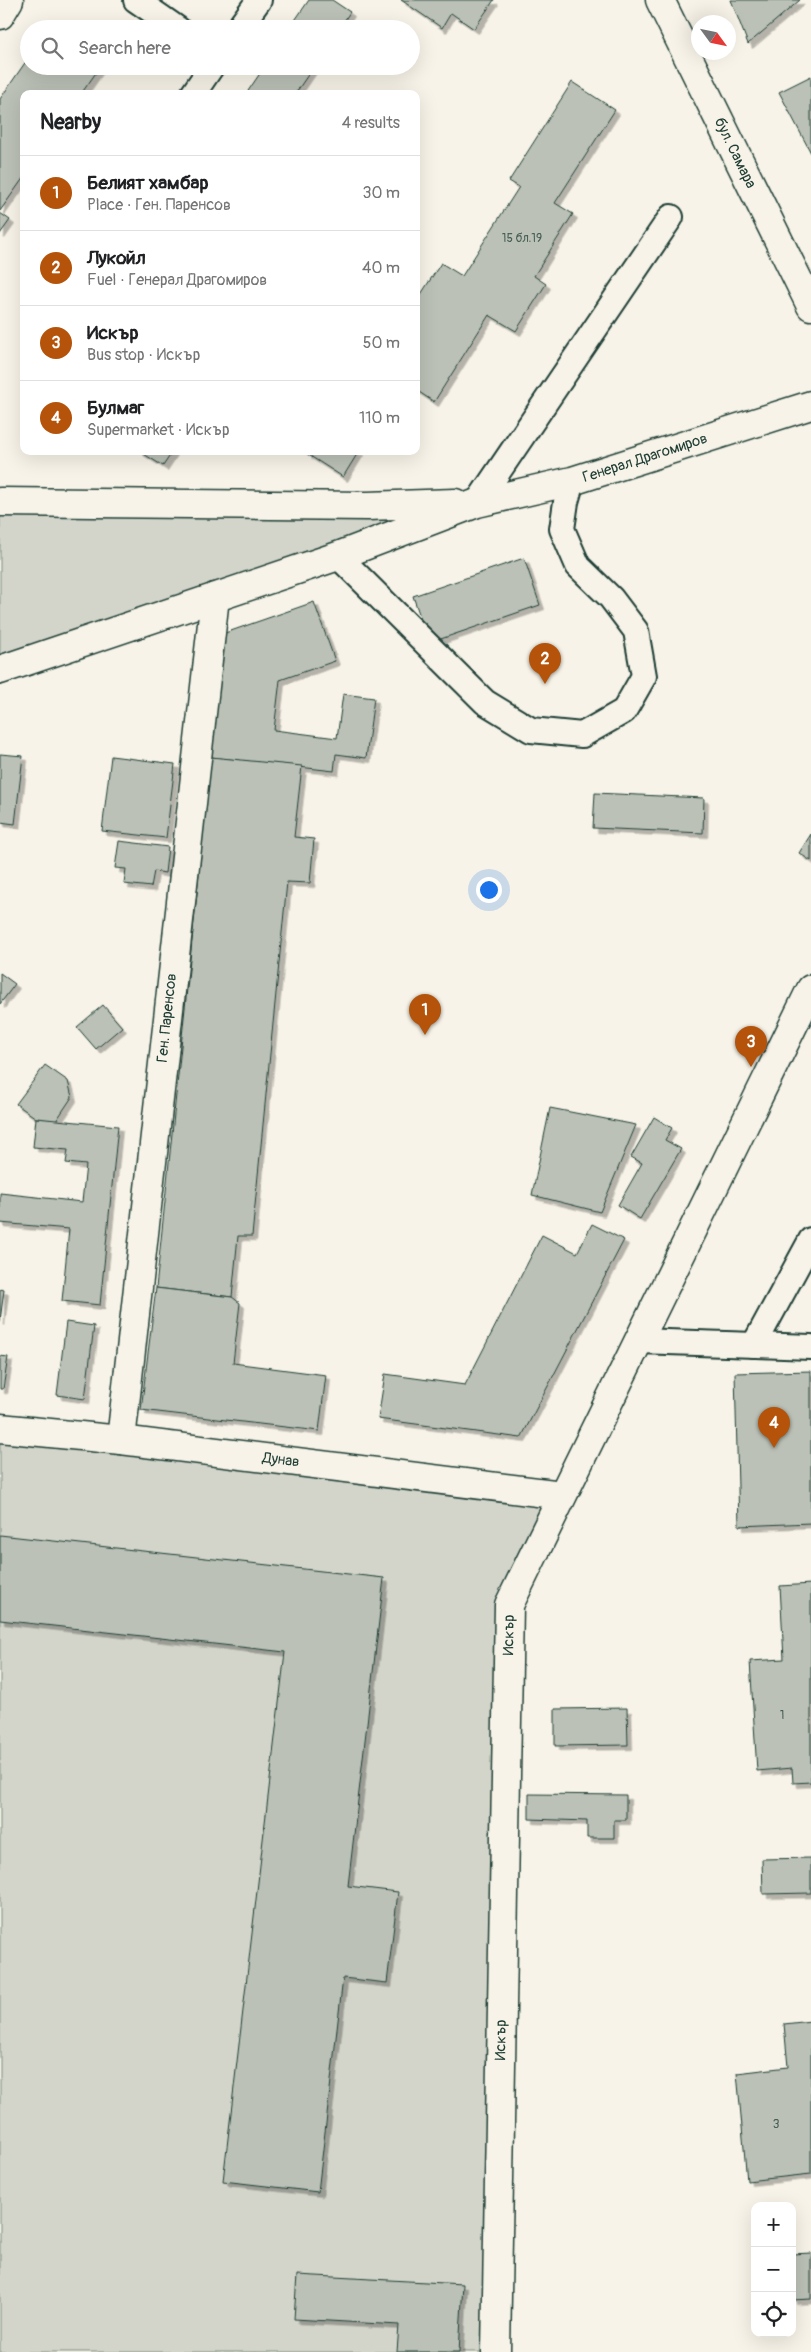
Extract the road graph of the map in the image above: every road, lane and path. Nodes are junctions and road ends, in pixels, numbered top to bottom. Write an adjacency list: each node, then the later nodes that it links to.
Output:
1 (10, 0): 5 (street)
2 (136, 0): 6 (lane)
3 (259, 0): 7 (lane)
4 (660, 0): 11 (street, бул. Самара)
5 (0, 14)
6 (165, 20)
7 (245, 20)
8 (206, 75): 9 (lane)
9 (196, 90)
10 (671, 217): 15 (lane)
11 (811, 306)
12 (811, 405): 13 (street, Генерал Драгомиров)
13 (572, 481): 15 (street, Генерал Драгомиров); 16 (lane)
14 (0, 502): 15 (street)
15 (477, 503): 16 (street)
16 (338, 556): 17 (street)
17 (215, 597): 18 (street); 25 (street, Ген. Паренсов)
18 (0, 670)
19 (811, 989): 21 (street, Искър)
20 (811, 1240): 22 (lane)
21 (638, 1341): 22 (lane); 26 (street, Искър)
22 (754, 1345): 23 (lane)
23 (811, 1347)
24 (0, 1428): 25 (street, Дунав)
25 (121, 1440): 26 (street, Дунав)
26 (562, 1495): 27 (street, Искър)
27 (496, 2352)

